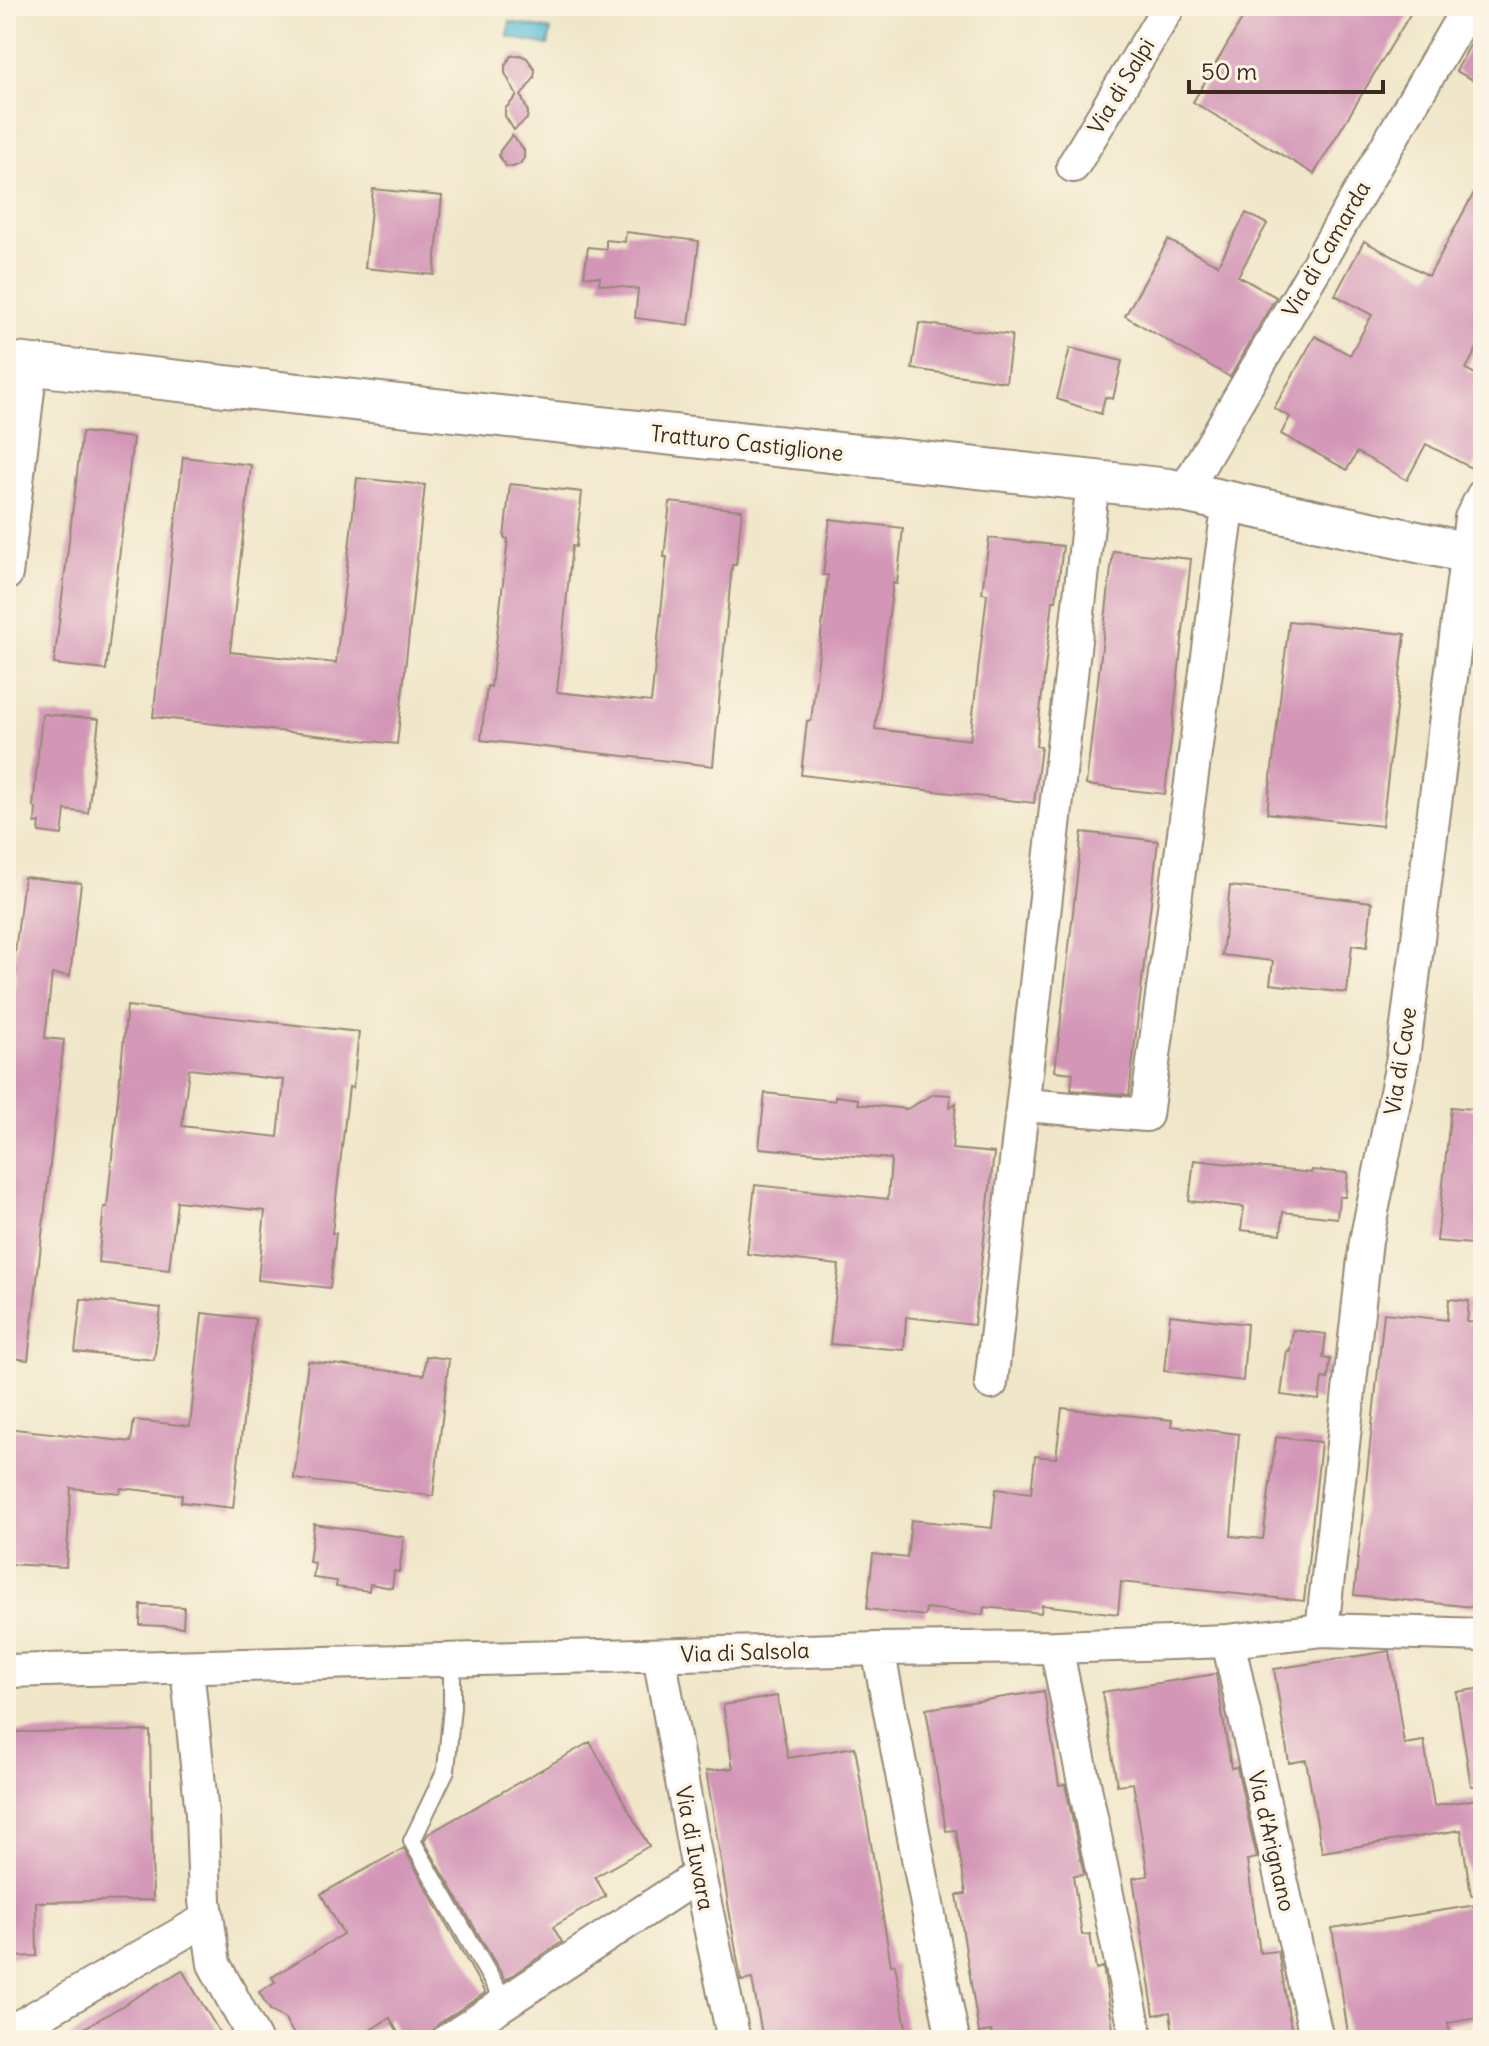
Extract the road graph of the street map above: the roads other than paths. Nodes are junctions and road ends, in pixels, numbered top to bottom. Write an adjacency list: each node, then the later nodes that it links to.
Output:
1 (1169, 6): 3 (street, Via di Salpi)
2 (1469, 6): 6 (street, Via di Camarda)
3 (1073, 166)
4 (18, 364): 5 (street, Tratturo Castiglione); 10 (street)
5 (1093, 481): 6 (street, Tratturo Castiglione); 11 (street)
6 (1184, 492): 8 (street, Tratturo Castiglione)
7 (1483, 495): 9 (street, Via di Cave)
8 (1229, 501): 9 (street, Tratturo Castiglione); 11 (street)
9 (1475, 554): 13 (street, Via di Cave)
10 (6, 574)
11 (1024, 1105): 12 (street)
12 (991, 1383)
13 (1322, 1630): 14 (street, Via di Salsola); 15 (street, Via di Salsola)
14 (1483, 1635)
15 (1228, 1641): 16 (street, Via di Salsola); 31 (street, Via d'Arignano)
16 (1056, 1647): 17 (street, Via di Salsola); 30 (street)
17 (878, 1649): 18 (street, Via di Salsola); 29 (street)
18 (659, 1655): 19 (street, Via di Salsola); 22 (street, Via di Iuvara)
19 (452, 1661): 20 (street, Via di Salsola); 24 (lane)
20 (187, 1667): 21 (street, Via di Salsola); 23 (street)
21 (6, 1671)
22 (699, 1875): 24 (street); 28 (street, Via di Iuvara)
23 (207, 1919): 25 (street); 26 (street)
24 (505, 2003): 27 (street)
25 (6, 2034)
26 (255, 2040)
27 (448, 2040)
28 (734, 2040)
29 (953, 2040)
30 (1137, 2040)
31 (1317, 2040)

